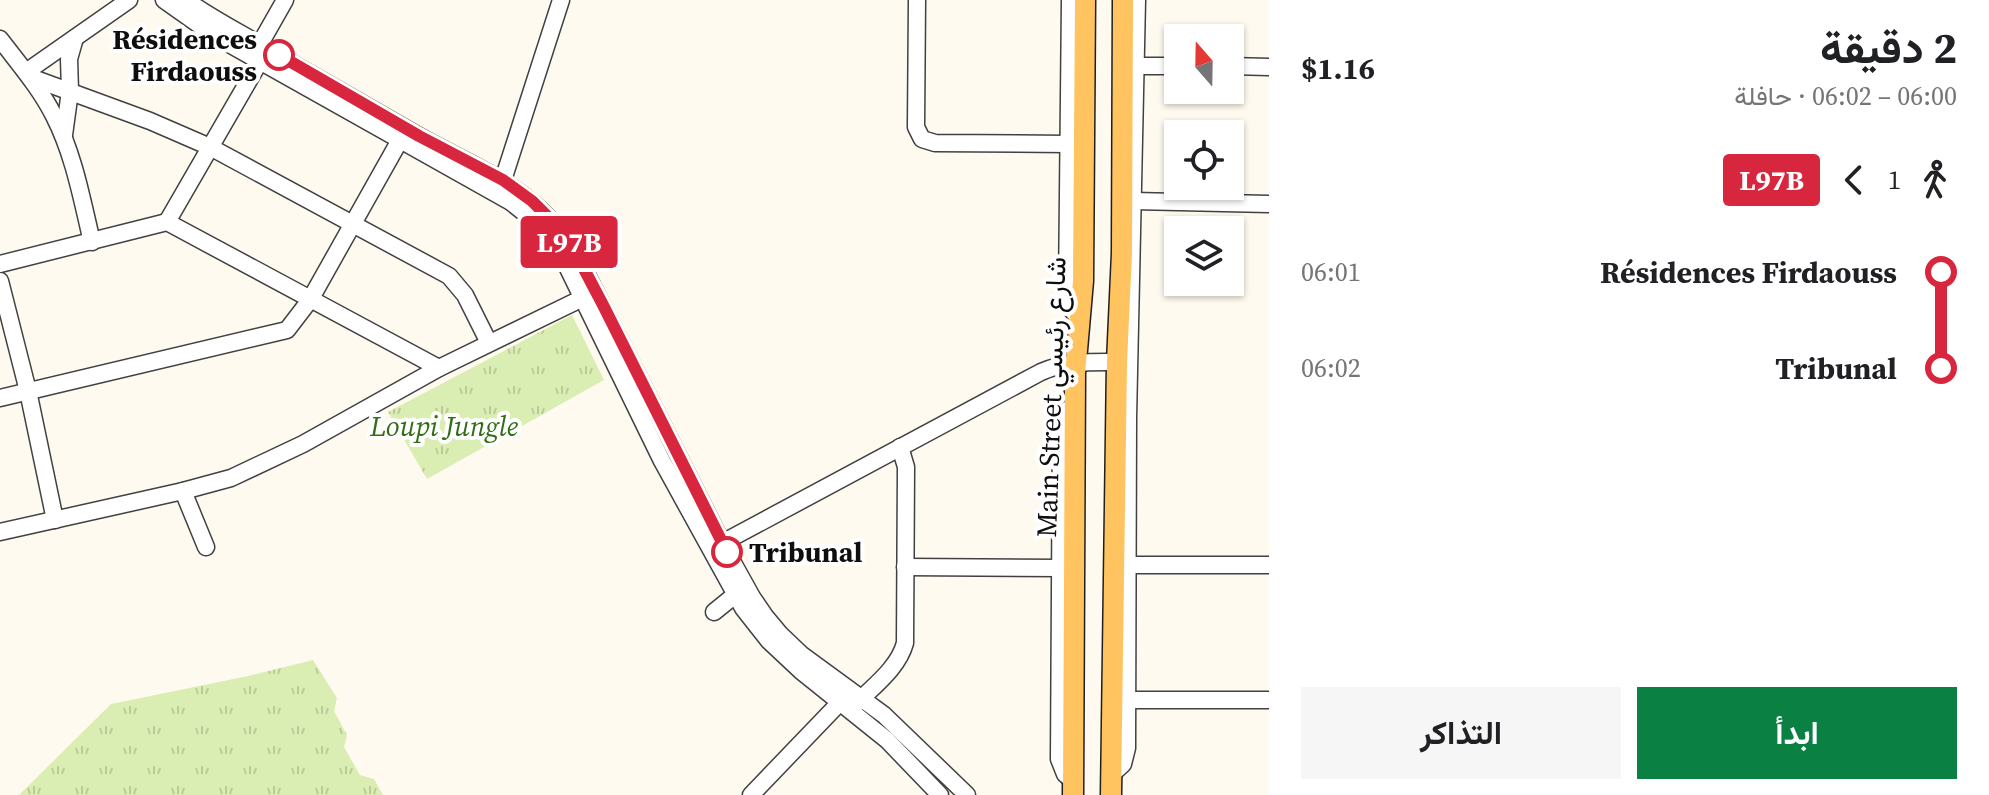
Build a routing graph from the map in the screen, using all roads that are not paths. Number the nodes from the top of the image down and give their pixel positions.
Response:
1 (129, 0) edge
2 (164, 0) edge
3 (186, 0) edge
4 (285, 0) edge
5 (561, 0) edge
6 (917, 0) edge
7 (1070, 0) edge
8 (1085, 0) edge
9 (1123, 0) edge
10 (1137, 0) edge
11 (75, 38) junction
12 (0, 39) edge
13 (260, 44) junction
14 (260, 61) junction
15 (1136, 66) junction
16 (1164, 66) edge
17 (1244, 66) edge
18 (1269, 67) edge
19 (28, 75) junction
20 (70, 91) junction
21 (64, 136) junction
22 (400, 140) junction
23 (1069, 144) junction
24 (210, 147) junction
25 (503, 180) junction
26 (1133, 201) junction
27 (1269, 204) edge
28 (167, 222) junction
29 (352, 225) junction
30 (92, 242) junction
31 (0, 264) edge
32 (0, 281) edge
33 (590, 295) junction
34 (310, 300) junction
35 (1080, 320) junction
36 (489, 343) junction
37 (1117, 362) junction
38 (1075, 363) junction
39 (439, 368) junction
40 (28, 391) junction
41 (0, 398) edge
42 (1075, 406) junction
43 (900, 447) junction
44 (183, 491) junction
45 (55, 520) junction
46 (0, 532) edge
47 (722, 543) junction
48 (206, 547) dead end
49 (1127, 565) junction
50 (1269, 565) edge
51 (905, 567) junction
52 (1060, 568) junction
53 (735, 595) junction
54 (714, 612) dead end
55 (851, 700) junction
56 (1127, 700) junction
57 (1269, 700) edge
58 (1111, 785) edge
59 (1073, 788) edge
60 (939, 794) edge
61 (751, 795) edge
62 (967, 795) edge

1 - 11 street
2 - 14 street
3 - 13 street
4 - 13 street
5 - 25 street
6 - 23 street
7 - 23 street
8 - 35 main road, Main Street شارع رئيسي
9 - 37 main road
10 - 15 street
11 - 19 street
11 - 20 street
12 - 19 street
13 - 25 street
14 - 22 street
14 - 24 street
15 - 16 street
15 - 26 street
17 - 18 street
19 - 20 street
19 - 21 street
20 - 21 street
20 - 24 street
21 - 30 street
22 - 29 street
22 - 33 street
23 - 35 street
24 - 28 street
24 - 29 street
25 - 33 street
26 - 27 street
26 - 49 street
28 - 30 street
28 - 34 street
29 - 34 street
29 - 36 street
30 - 31 street
32 - 40 street
33 - 36 street
33 - 47 street
33 - 53 street
34 - 39 street
34 - 40 street
35 - 38 main road, Main Street شارع رئيسي
36 - 39 street
37 - 38 street
37 - 58 main road
38 - 42 main road, Main Street شارع رئيسي
38 - 43 street
39 - 44 street
40 - 41 street
40 - 45 street
42 - 52 street
42 - 59 main road, Main Street شارع رئيسي
43 - 47 street
43 - 51 street
44 - 45 street
44 - 48 street
45 - 46 street
47 - 55 street
49 - 50 street
49 - 56 street
51 - 52 street
51 - 55 street
52 - 59 street
53 - 54 street
53 - 55 street
55 - 60 street
55 - 61 street
55 - 62 street
56 - 57 street
56 - 58 street

